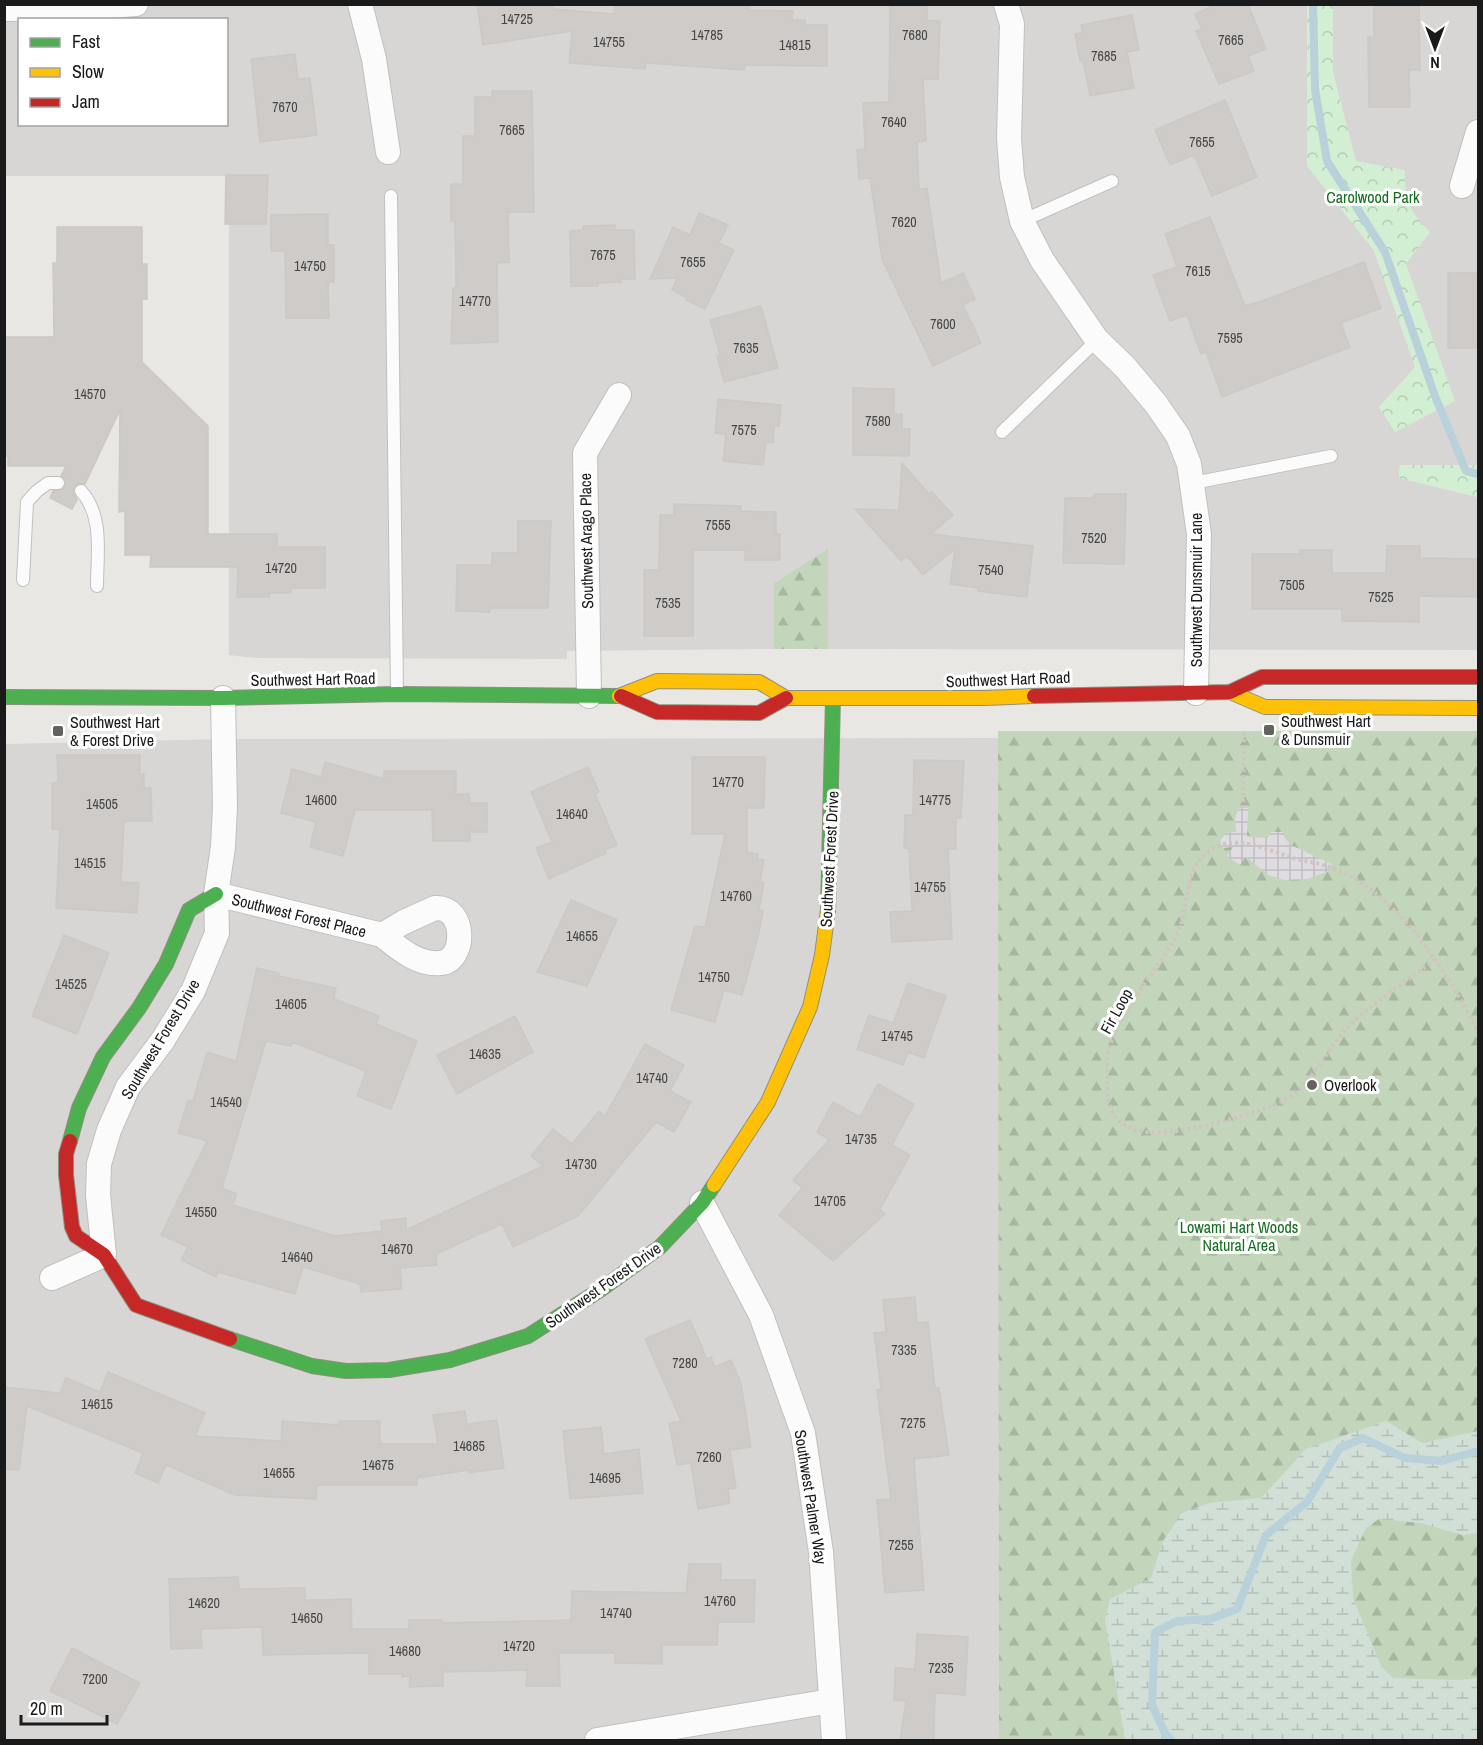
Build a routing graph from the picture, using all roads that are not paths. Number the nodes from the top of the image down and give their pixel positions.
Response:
1 (136, 4) edge
2 (360, 4) edge
3 (1006, 4) edge
4 (4, 9) edge
5 (1479, 132) edge
6 (388, 152) dead end
7 (1112, 181) dead end
8 (1462, 186) dead end
9 (392, 196) dead end
10 (1022, 221) junction
11 (1097, 340) junction
12 (619, 395) dead end
13 (1002, 432) dead end
14 (1331, 456) dead end
15 (58, 483) dead end
16 (1193, 483) junction
17 (81, 491) dead end
18 (23, 580) dead end
19 (97, 586) dead end
20 (1479, 677) edge
21 (1230, 692) junction
22 (1196, 693) junction
23 (398, 694) junction
24 (589, 696) junction
25 (621, 696) junction
26 (4, 697) edge
27 (223, 698) junction
28 (786, 698) junction
29 (833, 698) junction
30 (1479, 708) edge
31 (216, 894) junction
32 (382, 935) dead end
33 (702, 1203) junction
34 (104, 1255) junction
35 (52, 1278) dead end
36 (831, 1701) junction
37 (597, 1740) edge
38 (834, 1740) edge

1 - 4 street
2 - 6 street
3 - 10 street, Southwest Dunsmuir Lane
5 - 8 street
7 - 10 lane
9 - 23 lane
10 - 11 street, Southwest Dunsmuir Lane
11 - 13 lane
11 - 16 street, Southwest Dunsmuir Lane
12 - 24 street, Southwest Arago Place
14 - 16 lane
15 - 18 lane
16 - 22 street, Southwest Dunsmuir Lane
17 - 19 lane
20 - 21 main road, Southwest Hart Road
21 - 22 main road, Southwest Hart Road
21 - 30 main road, Southwest Hart Road
22 - 29 main road, Southwest Hart Road
23 - 24 main road, Southwest Hart Road
23 - 27 main road, Southwest Hart Road
24 - 25 main road, Southwest Hart Road
25 - 28 main road, Southwest Hart Road
25 - 28 main road, Southwest Hart Road
26 - 27 main road, Southwest Hart Road
27 - 31 street, Southwest Forest Drive
28 - 29 main road, Southwest Hart Road
29 - 33 main road, Southwest Forest Drive
31 - 32 street, Southwest Forest Place
31 - 34 street, Southwest Forest Drive
31 - 34 main road, Southwest Forest Drive
33 - 34 main road, Southwest Forest Drive
33 - 36 street, Southwest Palmer Way
34 - 35 street
36 - 37 street
36 - 38 street, Southwest Palmer Way

